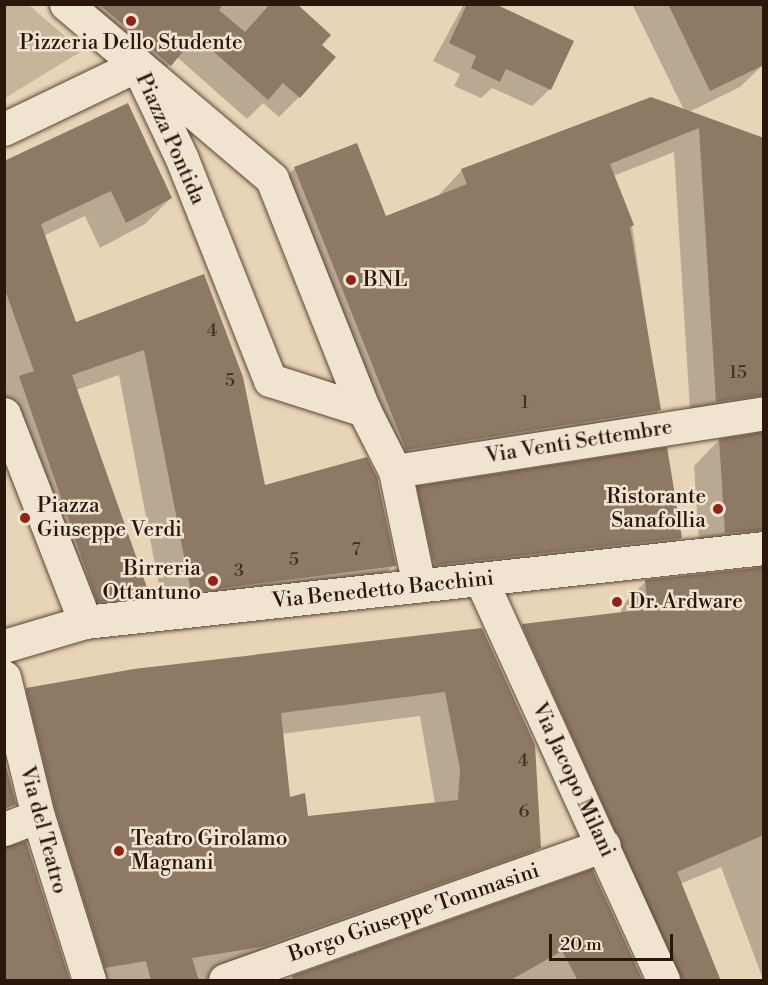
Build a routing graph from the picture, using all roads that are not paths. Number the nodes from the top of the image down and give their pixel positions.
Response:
1 (66, 4) edge
2 (137, 65) junction
3 (4, 129) edge
4 (364, 410) junction
5 (764, 413) edge
6 (4, 414) edge
7 (395, 471) junction
8 (764, 548) edge
9 (481, 579) junction
10 (419, 586) junction
11 (85, 622) junction
12 (7, 639) edge
13 (4, 677) edge
14 (38, 816) junction
15 (4, 829) edge
16 (604, 845) junction
17 (273, 972) edge
18 (89, 981) edge
19 (225, 981) edge
20 (663, 981) edge

1 - 2 street
2 - 3 street
2 - 4 street, Piazza Pontida
2 - 4 street, Piazza Pontida
4 - 7 street, Piazza Pontida
5 - 7 street, Via Venti Settembre
6 - 11 street
7 - 10 street, Piazza Pontida
8 - 9 street, Via Benedetto Bacchini
9 - 10 street, Via Benedetto Bacchini
9 - 16 street, Via Jacopo Milani
10 - 11 street, Via Benedetto Bacchini
11 - 12 street, Via Benedetto Bacchini
13 - 14 street, Via del Teatro
14 - 15 street
14 - 18 street, Via del Teatro
16 - 17 street, Borgo Giuseppe Tommasini
16 - 20 street, Via Jacopo Milani
17 - 19 street, Borgo Giuseppe Tommasini

